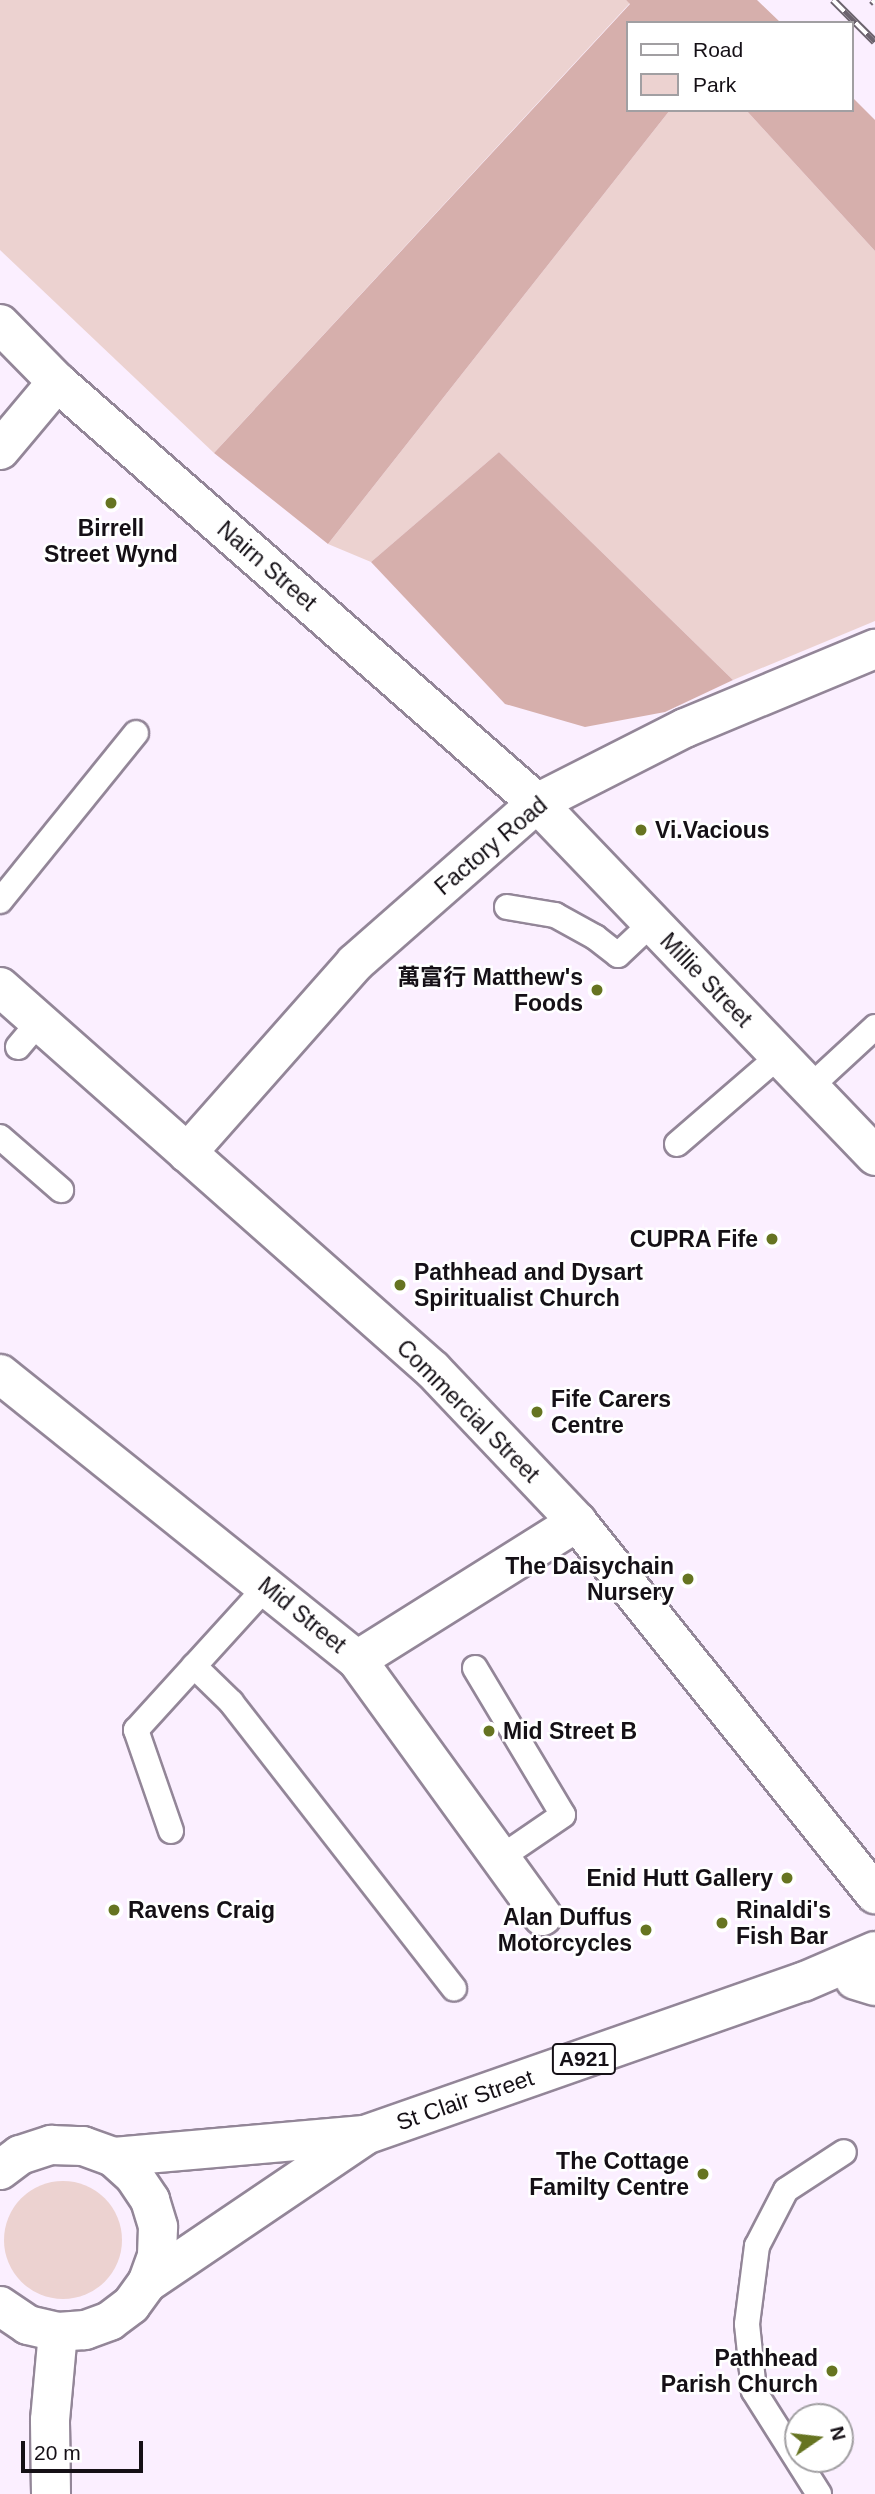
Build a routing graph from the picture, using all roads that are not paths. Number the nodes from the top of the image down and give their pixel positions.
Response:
1 (0, 324) edge
2 (57, 382) junction
3 (0, 450) edge
4 (875, 649) edge
5 (136, 733) dead end
6 (537, 803) junction
7 (0, 901) edge
8 (507, 907) dead end
9 (652, 923) junction
10 (0, 987) edge
11 (875, 1027) edge
12 (779, 1056) junction
13 (809, 1087) junction
14 (0, 1137) edge
15 (677, 1144) dead end
16 (187, 1153) junction
17 (875, 1156) edge
18 (61, 1190) dead end
19 (0, 1374) edge
20 (577, 1522) junction
21 (266, 1587) junction
22 (357, 1660) junction
23 (194, 1666) junction
24 (475, 1668) dead end
25 (171, 1831) dead end
26 (500, 1858) junction
27 (875, 1894) edge
28 (542, 1916) dead end
29 (870, 1974) edge
30 (454, 1988) dead end
31 (365, 2135) junction
32 (844, 2151) dead end
33 (113, 2157) junction
34 (0, 2170) edge
35 (147, 2283) junction
36 (0, 2306) edge
37 (58, 2332) junction
38 (51, 2494) edge
39 (819, 2494) edge

1 - 2 street, Nairn Street
2 - 3 street
2 - 6 street, Nairn Street
4 - 6 street, Factory Road
5 - 7 lane
6 - 9 street, Millie Street
6 - 16 street, Factory Road
8 - 9 lane
9 - 12 street, Millie Street
10 - 16 street, Commercial Street
11 - 13 lane
12 - 13 street, Millie Street
12 - 15 lane
13 - 17 street, Millie Street
14 - 18 lane
16 - 20 street, Commercial Street
19 - 21 street, Mid Street
20 - 22 street
20 - 27 street, Commercial Street
21 - 22 street, Mid Street
21 - 23 lane
22 - 26 street, Mid Street
23 - 25 lane
23 - 30 lane
24 - 26 lane
26 - 28 street, Mid Street
29 - 31 street, St Clair Street / A921
31 - 33 street, St Clair Street / A921
31 - 35 street, St Clair Street / A921
32 - 39 lane
33 - 34 street, A921
33 - 35 street, A921
35 - 37 street, A921
36 - 37 street, A921
37 - 38 street

